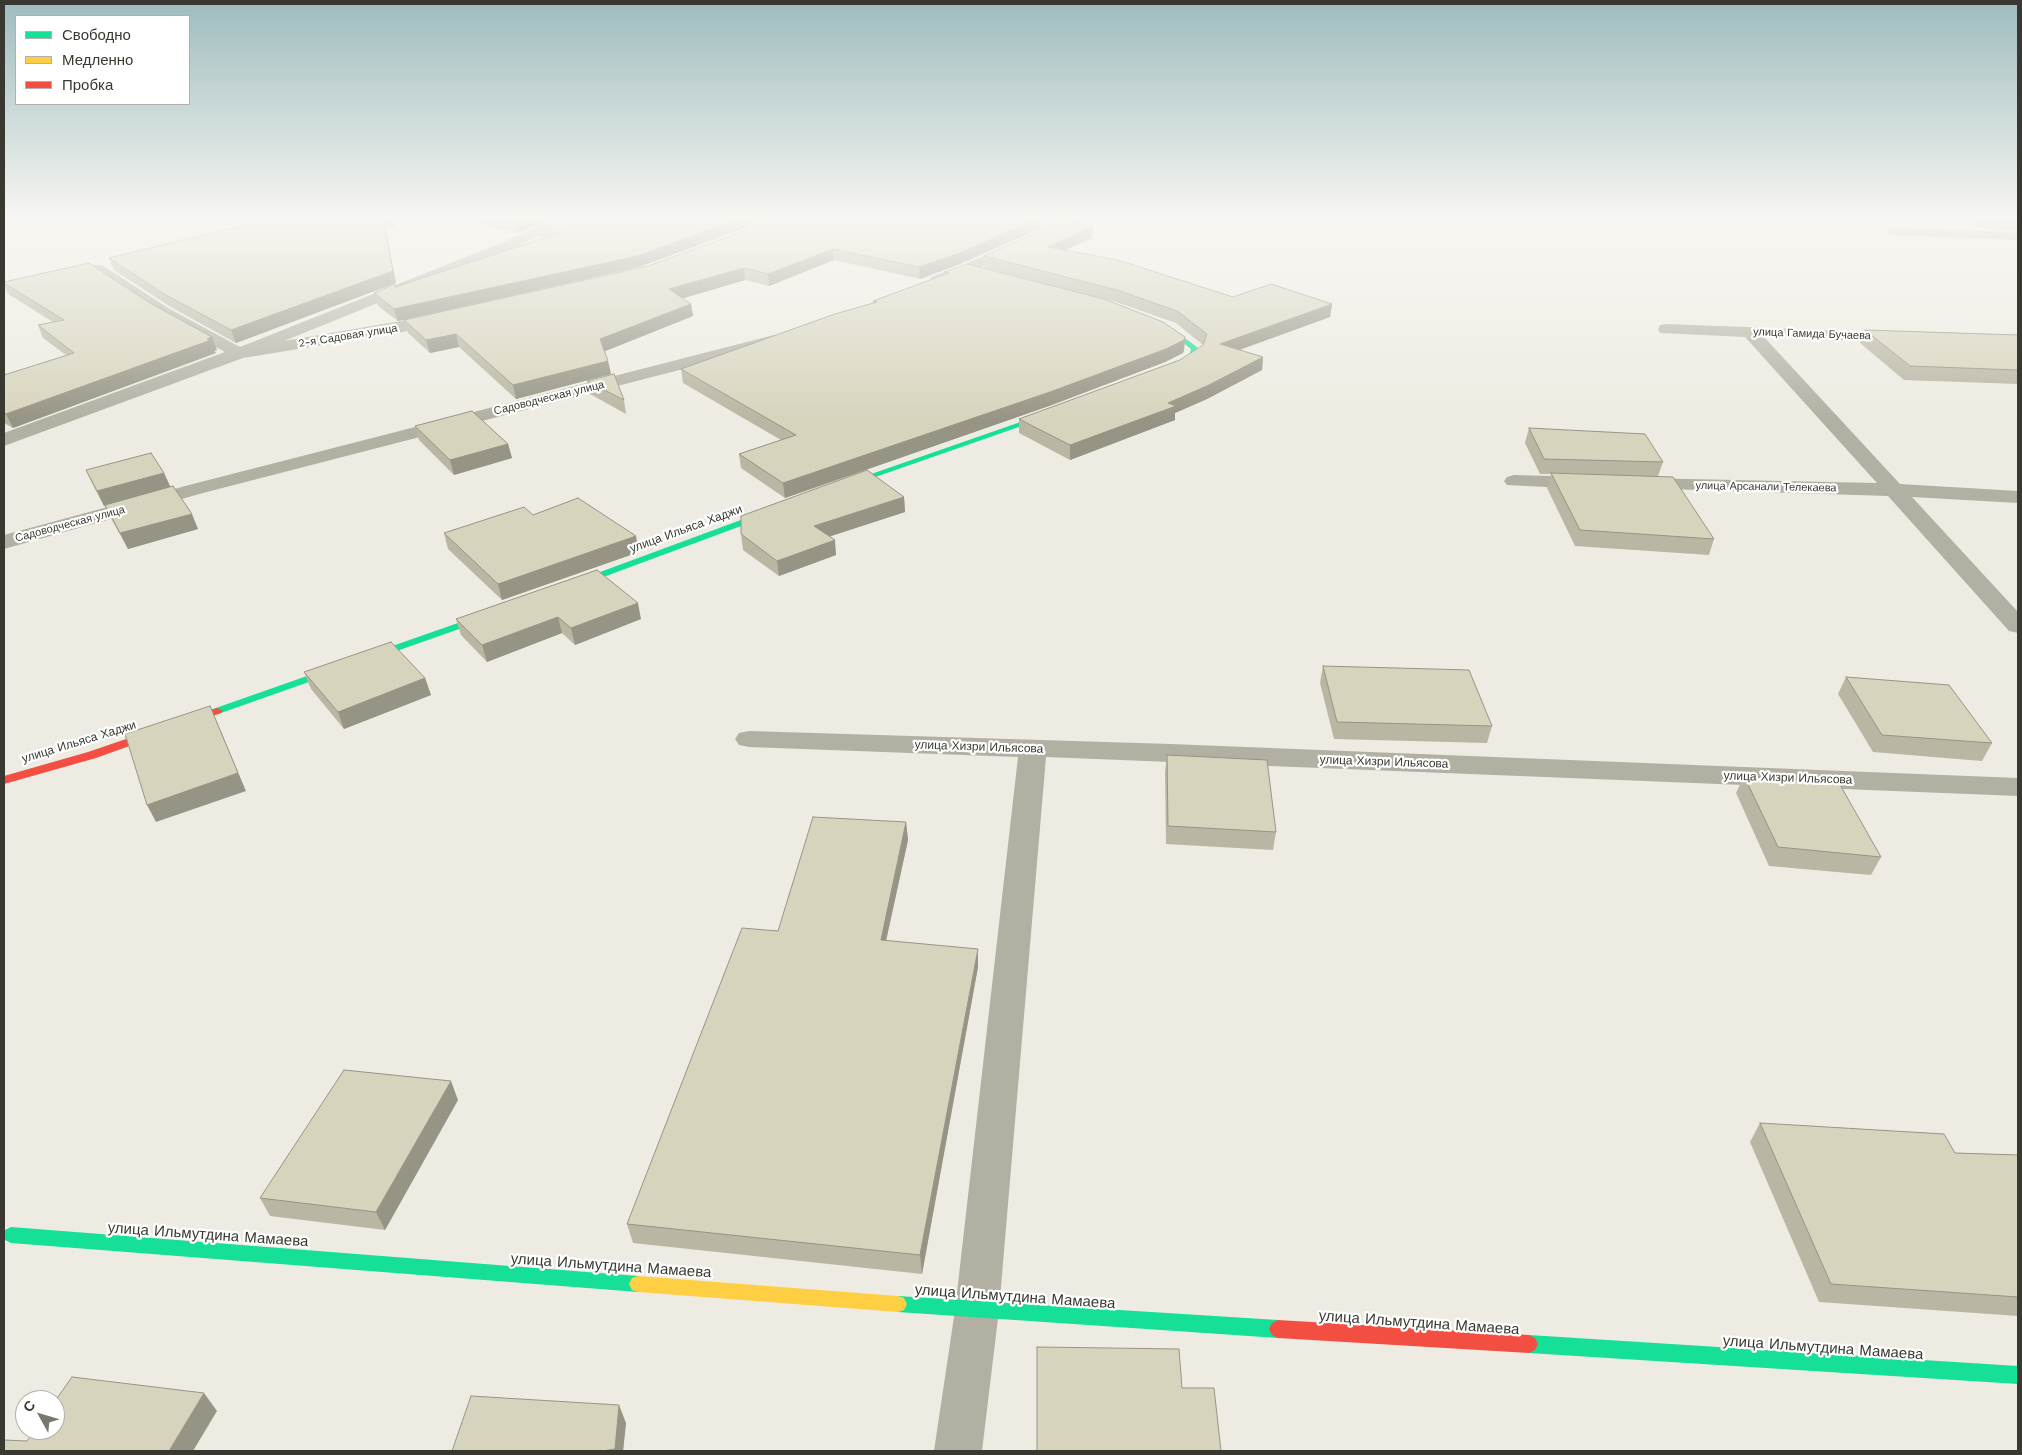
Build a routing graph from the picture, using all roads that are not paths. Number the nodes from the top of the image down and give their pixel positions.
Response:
1 (123, 285) edge
2 (410, 285) edge
3 (923, 285) edge
4 (920, 286) edge
5 (455, 316) edge
6 (1143, 320) edge
7 (1666, 329) dead end
8 (1749, 332) junction
9 (790, 334) edge
10 (1919, 338) edge
11 (239, 353) junction
12 (1155, 374) edge
13 (1066, 408) edge
14 (4, 440) edge
15 (1514, 481) dead end
16 (1893, 490) junction
17 (822, 493) edge
18 (2018, 497) edge
19 (785, 507) edge
20 (4, 542) edge
21 (553, 592) edge
22 (506, 609) edge
23 (2018, 626) edge
24 (749, 740) dead end
25 (1033, 749) junction
26 (4, 780) edge
27 (2018, 787) edge
28 (11, 1234) dead end
29 (977, 1310) junction
30 (2018, 1375) edge
31 (958, 1451) edge

1 - 11 street
2 - 11 street
3 - 4 street
5 - 11 street, 2-я Садовая улица
6 - 12 street
7 - 8 street, улица Гамида Бучаева
8 - 10 street, улица Гамида Бучаева
8 - 16 street
9 - 20 street, Садоводческая улица
11 - 14 street, 2-я Садовая улица
13 - 17 street
15 - 16 street, улица Арсанали Телекаева
16 - 18 street, улица Арсанали Телекаева
16 - 23 street
19 - 21 street, улица Ильяса Хаджи
22 - 26 street, улица Ильяса Хаджи
24 - 25 street, улица Хизри Ильясова
25 - 27 street, улица Хизри Ильясова
25 - 29 street
28 - 29 street, улица Ильмутдина Мамаева
29 - 30 street, улица Ильмутдина Мамаева
29 - 31 street

